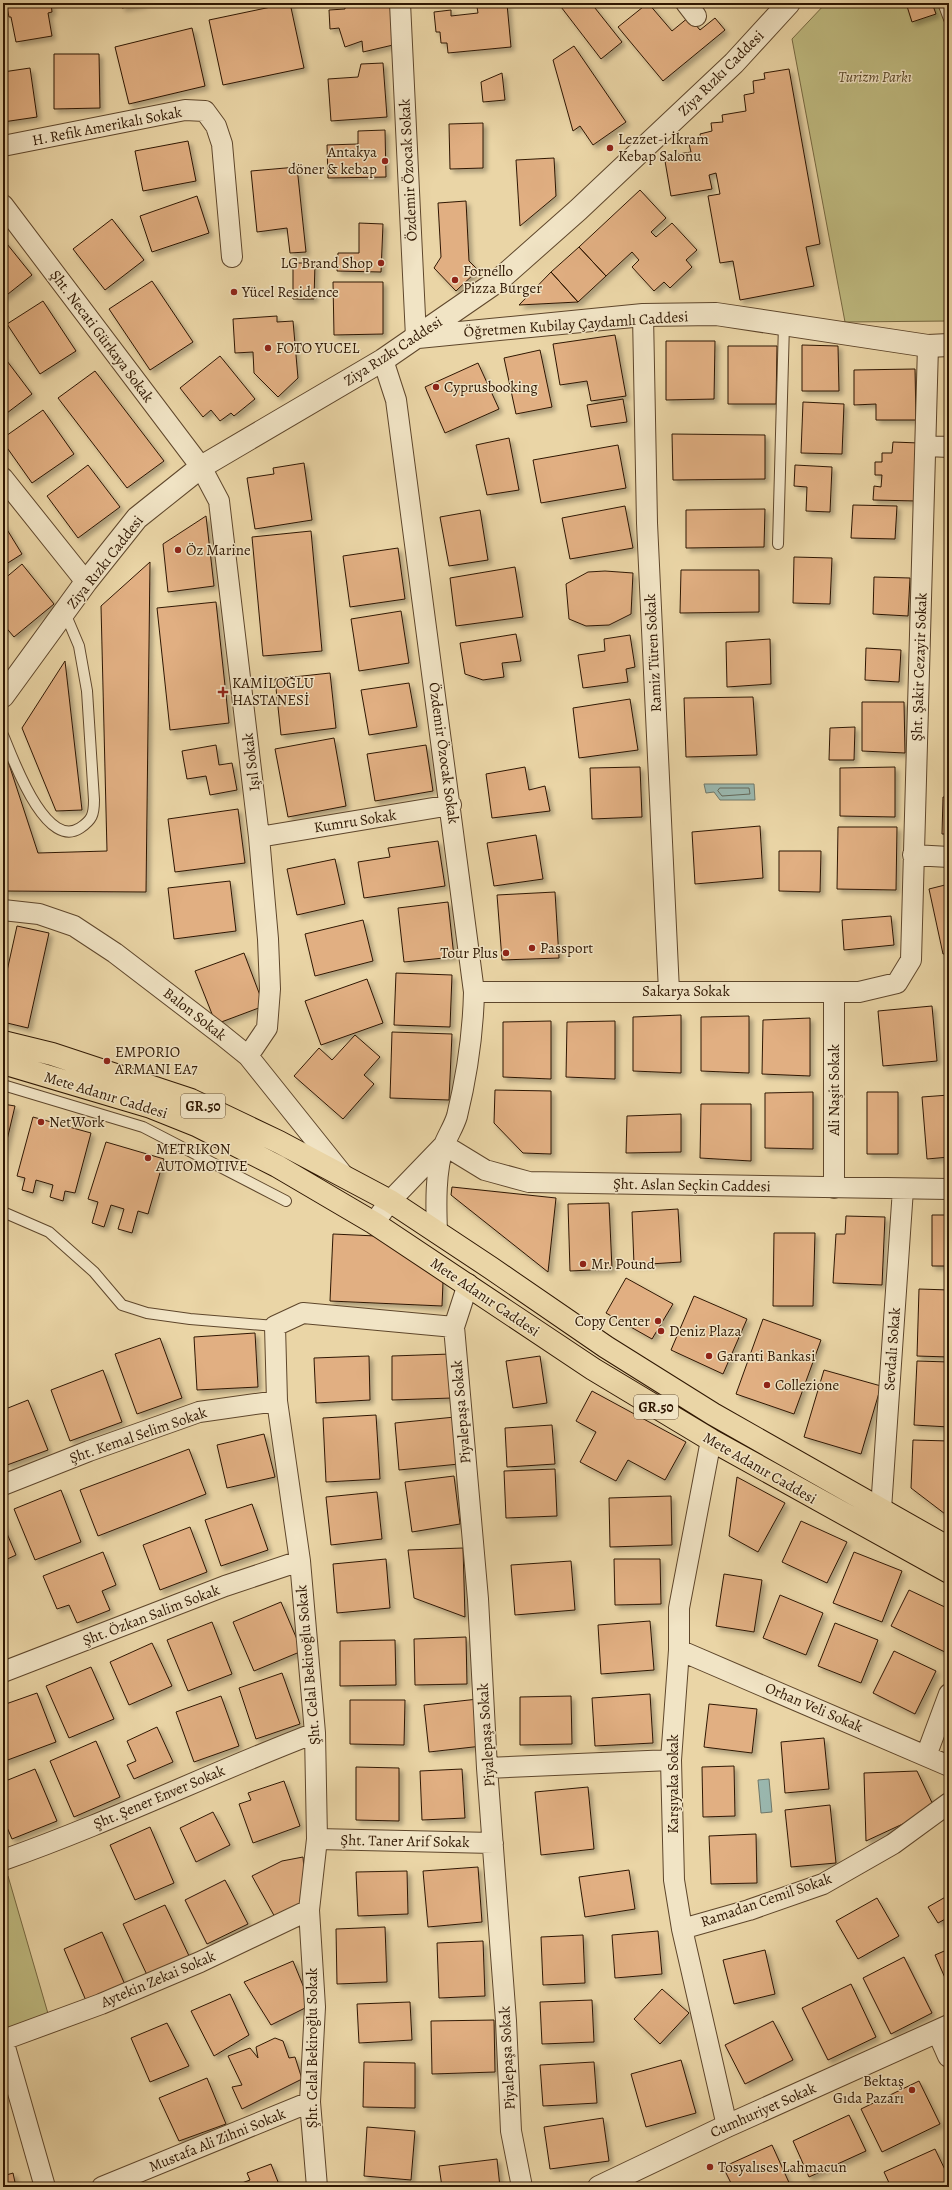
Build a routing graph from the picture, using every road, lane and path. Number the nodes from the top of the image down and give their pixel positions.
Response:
1 (400, 3) edge
2 (788, 3) edge
3 (943, 3) edge
4 (949, 20) edge
5 (3, 146) edge
6 (3, 206) edge
7 (232, 257) dead end
8 (643, 315) junction
9 (784, 324) junction
10 (416, 337) junction
11 (938, 345) edge
12 (383, 360) junction
13 (927, 446) junction
14 (949, 447) edge
15 (201, 466) junction
16 (3, 478) edge
17 (778, 544) dead end
18 (86, 582) junction
19 (65, 613) junction
20 (3, 696) edge
21 (3, 734) edge
22 (451, 805) junction
23 (260, 837) junction
24 (913, 855) junction
25 (949, 857) edge
26 (3, 910) edge
27 (897, 983) joint
28 (670, 991) junction
29 (474, 992) junction
30 (834, 992) junction
31 (3, 1042) edge
32 (248, 1056) junction
33 (3, 1063) edge
34 (3, 1085) edge
35 (147, 1117) junction
36 (444, 1145) junction
37 (344, 1177) junction
38 (834, 1188) junction
39 (902, 1189) junction
40 (949, 1189) edge
41 (286, 1201) dead end
42 (390, 1201) junction
43 (3, 1212) edge
44 (374, 1223) junction
45 (437, 1233) junction
46 (468, 1284) junction
47 (274, 1326) junction
48 (454, 1327) junction
49 (277, 1401) junction
50 (711, 1440) junction
51 (3, 1484) edge
52 (881, 1509) junction
53 (949, 1548) edge
54 (300, 1561) junction
55 (949, 1572) edge
56 (679, 1650) junction
57 (3, 1672) edge
58 (949, 1694) edge
59 (315, 1732) junction
60 (926, 1756) junction
61 (671, 1760) junction
62 (949, 1766) edge
63 (487, 1768) junction
64 (949, 1803) edge
65 (316, 1840) junction
66 (493, 1843) junction
67 (3, 1860) edge
68 (309, 1910) junction
69 (682, 1929) junction
70 (944, 2028) edge
71 (3, 2040) edge
72 (949, 2056) edge
73 (310, 2102) junction
74 (727, 2126) junction
75 (45, 2187) edge
76 (102, 2187) edge
77 (317, 2187) edge
78 (522, 2187) edge
79 (599, 2187) edge

1 - 10 street, Özdemir Özocak Sokak
2 - 10 street, Ziya Rızkı Caddesi
3 - 4 lane
5 - 7 street, H. Refik Amerikalı Sokak
6 - 15 street, Şht. Necati Gürkaya Sokak
8 - 9 street, Öğretmen Kubilay Çaydamlı Caddesi
8 - 10 street, Öğretmen Kubilay Çaydamlı Caddesi
8 - 28 street, Ramiz Türen Sokak
9 - 11 street, Öğretmen Kubilay Çaydamlı Caddesi
9 - 17 lane
10 - 12 street, Ziya Rızkı Caddesi
11 - 13 street, Şht. Şakir Cezayir Sokak
12 - 15 street, Ziya Rızkı Caddesi
12 - 22 street, Özdemir Özocak Sokak
13 - 14 street
13 - 24 street, Şht. Şakir Cezayir Sokak
15 - 18 street, Ziya Rızkı Caddesi
15 - 23 street, Işıl Sokak
16 - 18 street
18 - 19 street, Ziya Rızkı Caddesi
19 - 20 street, Ziya Rızkı Caddesi
19 - 21 lane
22 - 23 street, Kumru Sokak
22 - 29 street, Özdemir Özocak Sokak
23 - 32 street, Işıl Sokak
24 - 25 street
24 - 27 street, Şht. Şakir Cezayir Sokak
26 - 32 street, Balon Sokak
27 - 30 street, Sakarya Sokak
28 - 29 street, Sakarya Sokak
28 - 30 street, Sakarya Sokak
29 - 36 street, Özdemir Özocak Sokak
30 - 38 street, Ali Naşit Sokak
31 - 37 main road, Mete Adanır Caddesi / GR.50
32 - 37 street, Balon Sokak
33 - 35 main road, Mete Adanır Caddesi / GR.50
34 - 35 lane
35 - 41 lane
35 - 44 main road, Mete Adanır Caddesi / GR.50
36 - 38 street, Şht. Aslan Seçkin Caddesi
36 - 42 street, Özdemir Özocak Sokak
36 - 45 street, Özdemir Özocak Sokak
37 - 42 main road, Mete Adanır Caddesi / GR.50
38 - 39 street, Şht. Aslan Seçkin Caddesi
39 - 40 street, Şht. Aslan Seçkin Caddesi
39 - 52 street, Sevdalı Sokak
42 - 44 street, Özdemir Özocak Sokak
42 - 45 main road, Mete Adanır Caddesi / GR.50
43 - 47 lane
44 - 46 main road, Mete Adanır Caddesi / GR.50
45 - 52 main road, Mete Adanır Caddesi / GR.50
46 - 48 street, Piyalepaşa Sokak
46 - 50 main road, Mete Adanır Caddesi / GR.50
47 - 48 street
47 - 49 street, Şht. Celal Bekiroğlu Sokak
48 - 63 street, Piyalepaşa Sokak
49 - 51 street, Şht. Kemal Selim Sokak
49 - 54 street, Şht. Celal Bekiroğlu Sokak
50 - 55 main road, Mete Adanır Caddesi / GR.50
50 - 56 street, Karşıyaka Sokak
52 - 53 main road, Mete Adanır Caddesi / GR.50
54 - 57 street, Şht. Özkan Salim Sokak
54 - 59 street, Şht. Celal Bekiroğlu Sokak
56 - 60 street, Orhan Veli Sokak
56 - 61 street, Karşıyaka Sokak
58 - 60 street
59 - 65 street, Şht. Celal Bekiroğlu Sokak
59 - 67 street, Şht. Şener Enver Sokak
60 - 62 street, Orhan Veli Sokak
61 - 63 street
61 - 69 street, Karşıyaka Sokak
63 - 66 street, Piyalepaşa Sokak
64 - 69 street, Ramadan Cemil Sokak
65 - 66 street, Şht. Taner Arif Sokak
65 - 68 street, Şht. Celal Bekiroğlu Sokak
66 - 78 street, Piyalepaşa Sokak
68 - 71 street, Aytekin Zekai Sokak
68 - 73 street, Şht. Celal Bekiroğlu Sokak
69 - 74 street, Karşıyaka Sokak
70 - 72 street
70 - 74 street, Cumhuriyet Sokak
71 - 75 street
73 - 76 street, Mustafa Ali Zihni Sokak
73 - 77 street, Şht. Celal Bekiroğlu Sokak
74 - 79 street, Cumhuriyet Sokak

